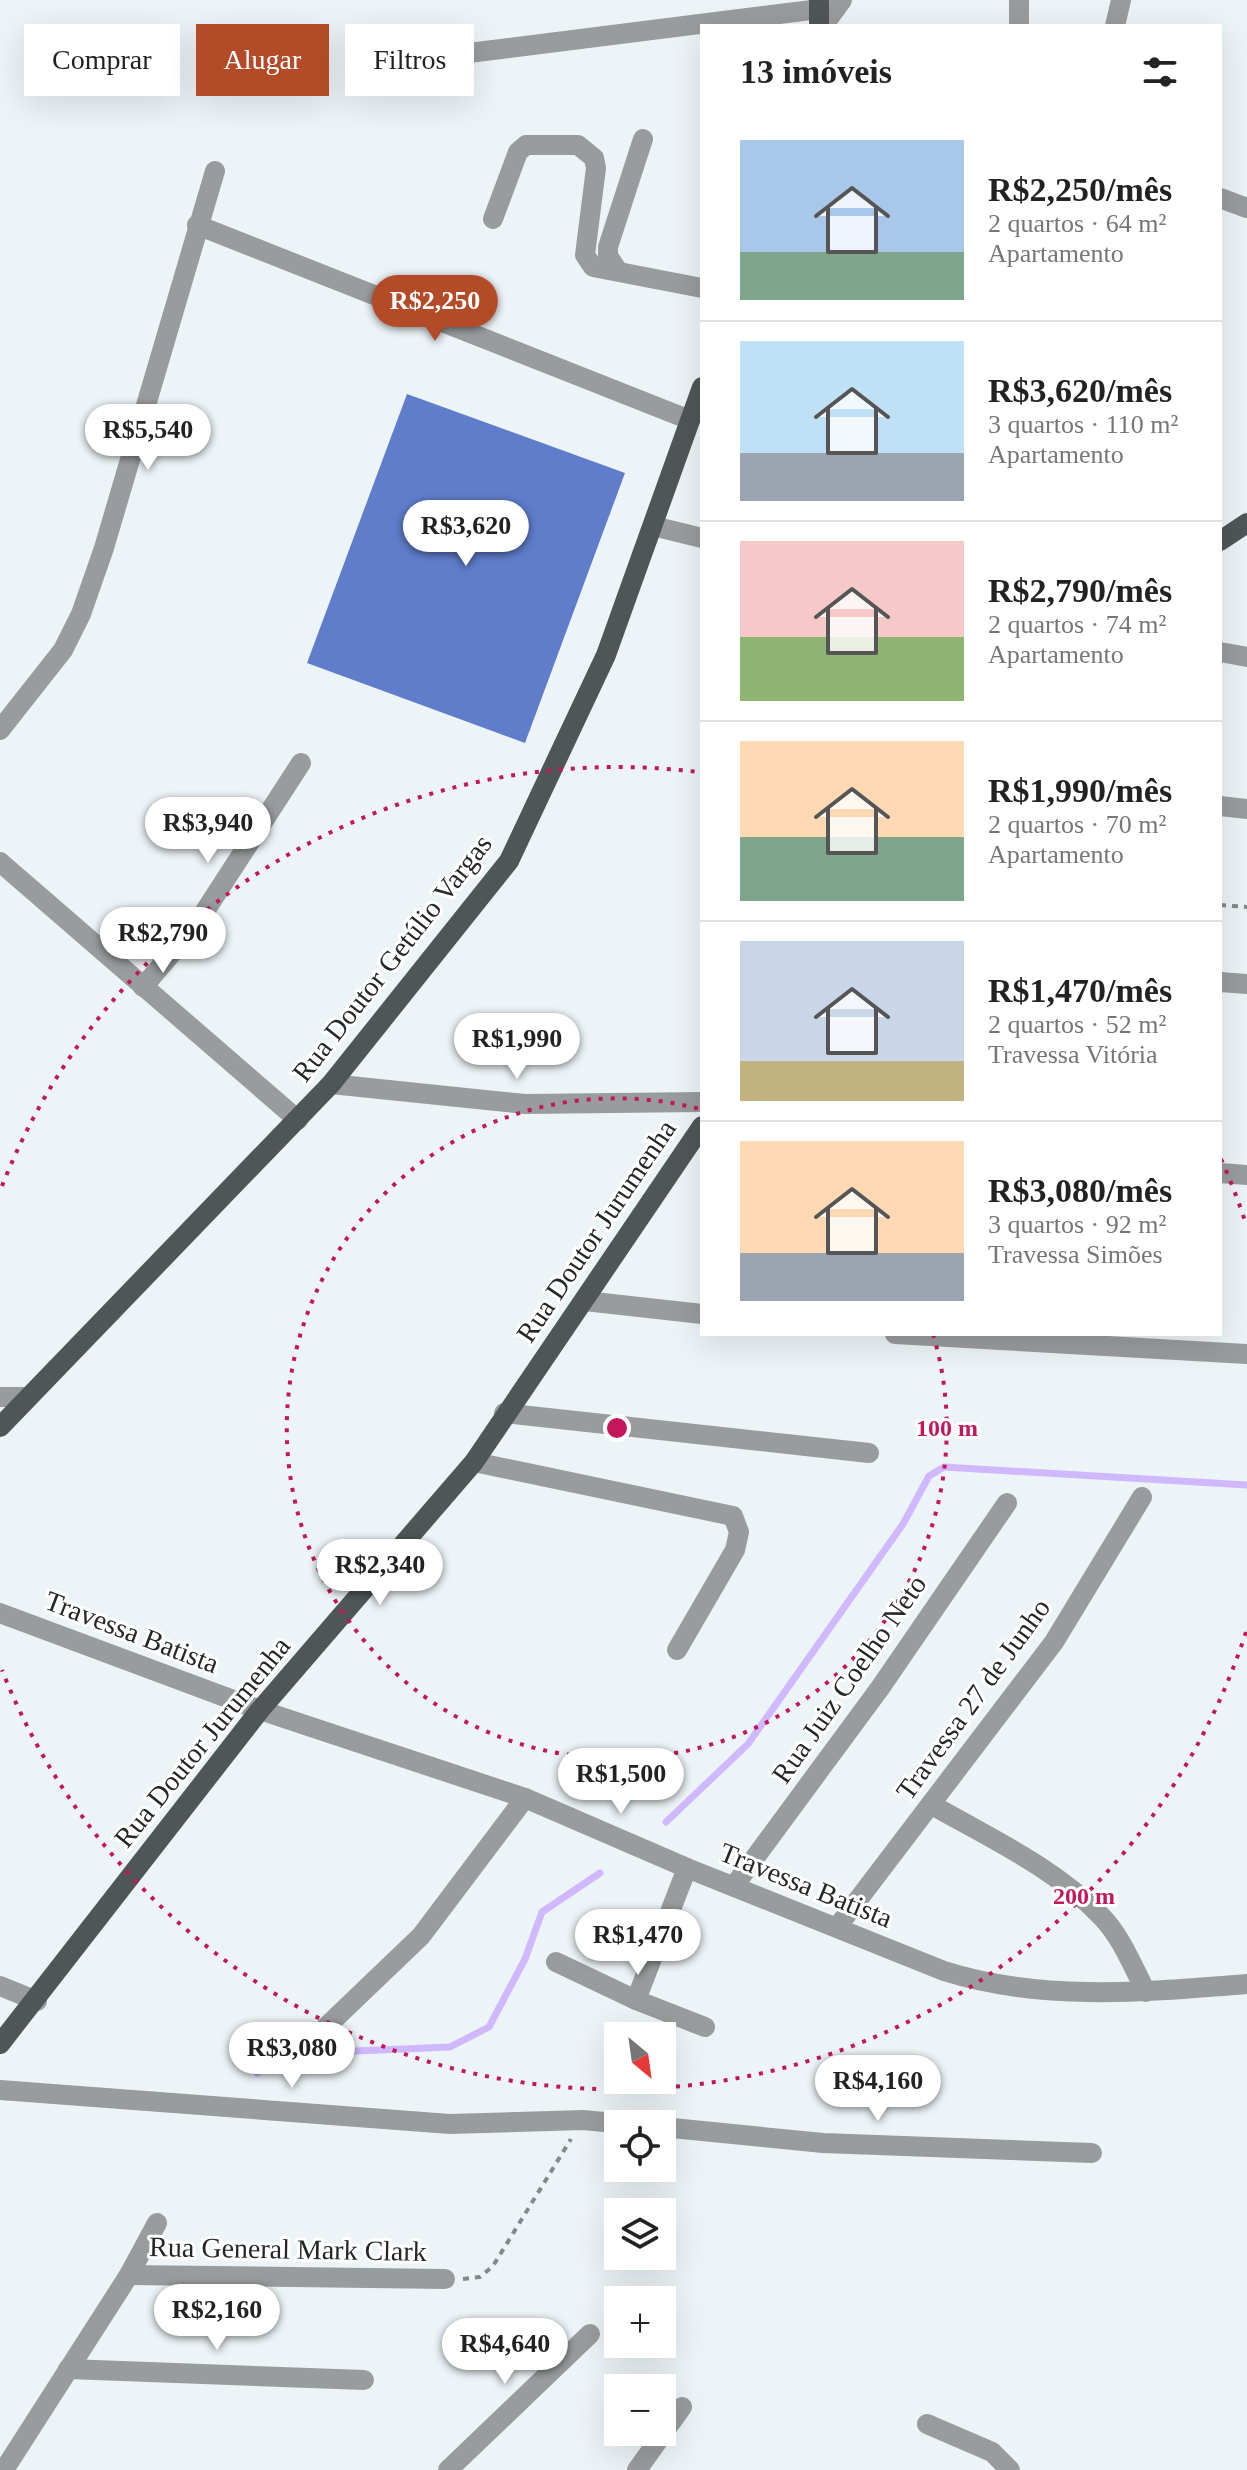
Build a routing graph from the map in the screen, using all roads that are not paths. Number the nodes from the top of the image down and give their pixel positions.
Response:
1 (842, 0) edge
2 (1019, 0) edge
3 (1121, 0) edge
4 (820, 15) edge
5 (737, 24) edge
6 (1019, 24) edge
7 (1115, 24) edge
8 (700, 28) edge
9 (474, 52) edge
10 (643, 139) dead end
11 (215, 171) dead end
12 (1222, 199) edge
13 (1247, 208) edge
14 (493, 219) dead end
15 (197, 225) junction
16 (618, 271) junction
17 (700, 288) edge
18 (700, 392) edge
19 (690, 420) junction
20 (653, 526) junction
21 (700, 538) edge
22 (1222, 652) edge
23 (1247, 657) edge
24 (0, 730) edge
25 (301, 763) dead end
26 (1222, 806) edge
27 (1247, 809) edge
28 (0, 862) edge
29 (1222, 982) edge
30 (1247, 984) edge
31 (143, 987) junction
32 (331, 1084) junction
33 (700, 1102) edge
34 (298, 1120) junction
35 (700, 1130) edge
36 (1222, 1173) edge
37 (1247, 1175) edge
38 (585, 1301) junction
39 (700, 1314) edge
40 (930, 1336) edge
41 (1247, 1354) edge
42 (0, 1397) edge
43 (28, 1397) junction
44 (504, 1413) junction
45 (0, 1427) edge
46 (869, 1453) dead end
47 (474, 1462) junction
48 (1142, 1497) dead end
49 (1007, 1503) dead end
50 (0, 1613) edge
51 (677, 1650) dead end
52 (260, 1710) junction
53 (525, 1798) junction
54 (932, 1805) junction
55 (687, 1868) junction
56 (734, 1886) junction
57 (838, 1926) junction
58 (556, 1962) dead end
59 (1247, 1984) edge
60 (0, 1986) edge
61 (1146, 1992) junction
62 (636, 2000) junction
63 (37, 2001) junction
64 (326, 2027) dead end
65 (705, 2027) dead end
66 (0, 2044) edge
67 (0, 2090) edge
68 (604, 2122) edge
69 (676, 2128) edge
70 (1092, 2153) dead end
71 (157, 2223) dead end
72 (129, 2275) junction
73 (445, 2279) road end
74 (590, 2334) dead end
75 (68, 2369) junction
76 (364, 2380) dead end
77 (682, 2407) dead end
78 (927, 2424) dead end
79 (4, 2470) edge
80 (448, 2470) edge
81 (637, 2470) edge
82 (1010, 2470) edge

1 - 4 street
2 - 6 street
3 - 7 street
4 - 5 street
8 - 9 street
10 - 16 street
11 - 15 street
12 - 13 street
14 - 16 street
15 - 19 street
15 - 24 street
16 - 17 street
18 - 19 main road, Rua Doutor Getúlio Vargas
19 - 20 main road, Rua Doutor Getúlio Vargas
20 - 21 street
20 - 32 main road, Rua Doutor Getúlio Vargas
22 - 23 street
25 - 31 street
26 - 27 street
28 - 31 street
29 - 30 street
31 - 34 street
32 - 33 street
32 - 34 main road, Rua Doutor Getúlio Vargas
34 - 43 main road, Rua Doutor Getúlio Vargas
35 - 38 main road, Rua Doutor Jurumenha
36 - 37 street
38 - 39 street
38 - 44 main road, Rua Doutor Jurumenha
40 - 41 street
42 - 43 street
43 - 45 main road, Rua Doutor Getúlio Vargas
44 - 46 street
44 - 47 main road, Rua Doutor Jurumenha
47 - 51 street
47 - 52 main road, Rua Doutor Jurumenha
48 - 54 street, Travessa 27 de Junho
49 - 56 street, Rua Juiz Coelho Neto
50 - 52 street, Travessa Batista
52 - 53 street, Travessa Batista
52 - 63 main road, Rua Doutor Jurumenha
53 - 55 street, Travessa Batista
53 - 64 street
54 - 57 street, Travessa 27 de Junho
54 - 61 street
55 - 56 street, Travessa Batista
55 - 62 street
56 - 57 street, Travessa Batista
57 - 61 street, Travessa Batista
58 - 62 street
59 - 61 street, Travessa Batista
60 - 63 street
62 - 65 street
63 - 66 main road, Rua Doutor Jurumenha
67 - 68 street
69 - 70 street
71 - 72 street
72 - 73 street, Rua General Mark Clark
72 - 75 street
74 - 80 street
75 - 76 street
75 - 79 street
77 - 81 street
78 - 82 street

